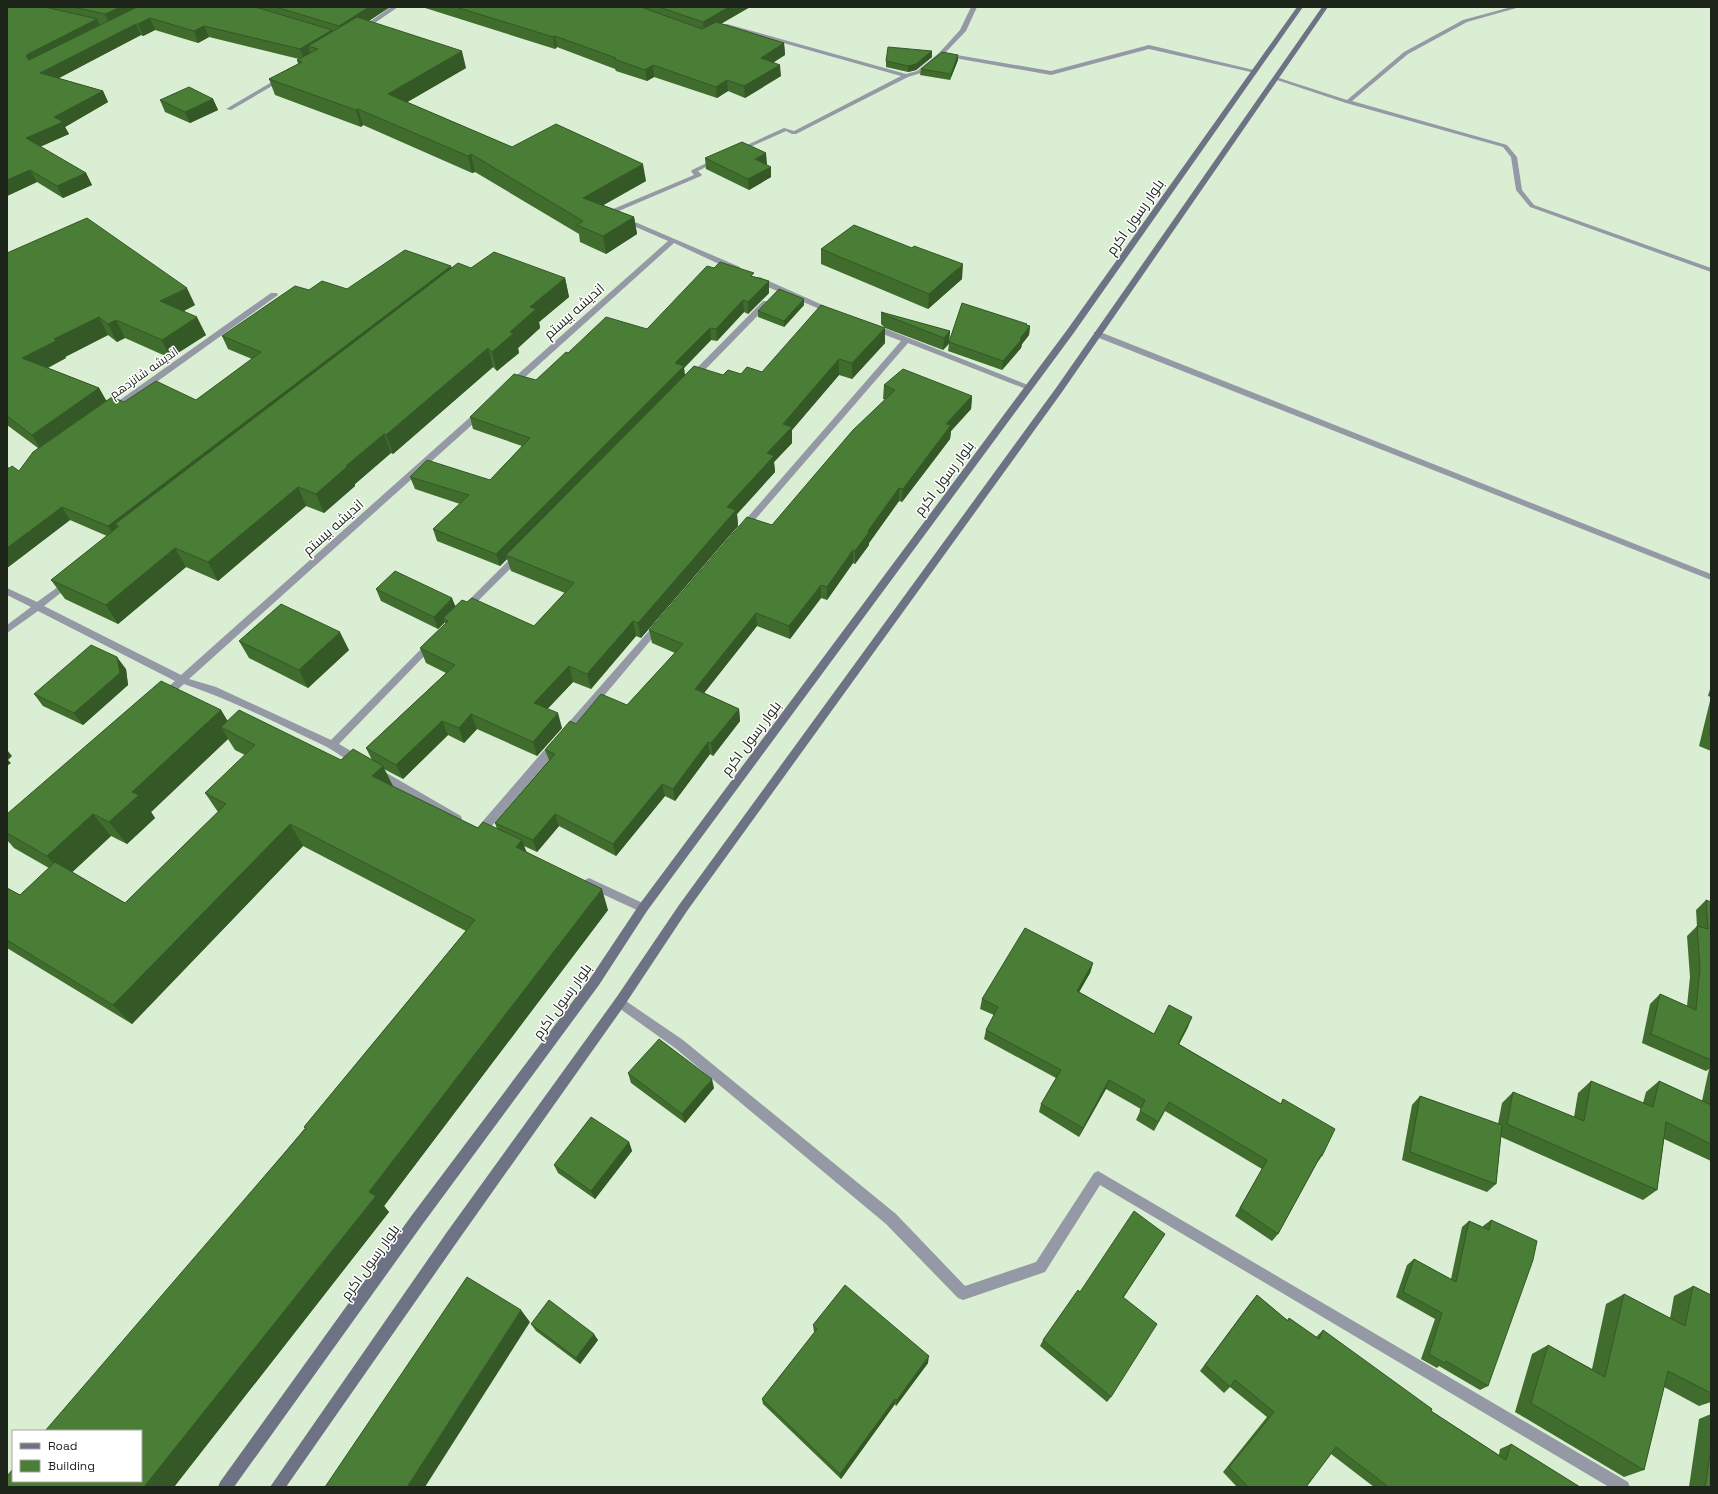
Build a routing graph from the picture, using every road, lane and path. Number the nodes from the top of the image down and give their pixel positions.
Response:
1 (395, 7) edge
2 (974, 7) edge
3 (1300, 7) edge
4 (1325, 7) edge
5 (1517, 7) edge
6 (357, 32) edge
7 (711, 33) edge
8 (941, 54) junction
9 (1255, 71) junction
10 (290, 73) edge
11 (906, 76) junction
12 (1276, 79) junction
13 (1348, 102) junction
14 (229, 109) dead end
15 (729, 155) edge
16 (722, 158) edge
17 (673, 240) junction
18 (1711, 270) edge
19 (744, 273) edge
20 (751, 276) edge
21 (780, 289) junction
22 (274, 295) dead end
23 (836, 313) edge
24 (864, 324) edge
25 (1096, 334) junction
26 (906, 340) junction
27 (685, 386) edge
28 (1029, 387) junction
29 (507, 389) edge
30 (490, 404) edge
31 (105, 415) edge
32 (735, 538) edge
33 (522, 552) edge
34 (75, 577) edge
35 (1711, 577) edge
36 (7, 591) edge
37 (37, 606) junction
38 (461, 614) edge
39 (662, 622) edge
40 (7, 630) edge
41 (438, 637) edge
42 (182, 680) junction
43 (158, 701) edge
44 (332, 745) junction
45 (579, 878) edge
46 (643, 908) junction
47 (620, 1002) junction
48 (225, 1487) edge
49 (277, 1487) edge
50 (1623, 1487) edge

1 - 6 street
2 - 8 street
3 - 9 main road, بلوار رسول اکرم
4 - 12 main road
5 - 13 street
7 - 11 street
8 - 9 street
8 - 11 street
9 - 28 main road, بلوار رسول اکرم
10 - 14 street
11 - 15 street
12 - 13 street
12 - 25 main road
13 - 18 street
16 - 17 street
17 - 19 street
17 - 29 street, اندیشه بیستم
20 - 21 street
21 - 23 street
21 - 27 street
22 - 31 street, اندیشه شانزدهم
24 - 26 street
25 - 35 street
25 - 47 main road
26 - 28 street
26 - 32 street
28 - 46 main road, بلوار رسول اکرم
30 - 42 street, اندیشه بیستم
33 - 38 street
34 - 37 street
36 - 37 street
37 - 40 street
37 - 42 street
39 - 44 street
41 - 44 street
42 - 43 street, اندیشه بیستم
42 - 44 street
45 - 46 street
46 - 48 main road, بلوار رسول اکرم
47 - 49 main road
47 - 50 street

